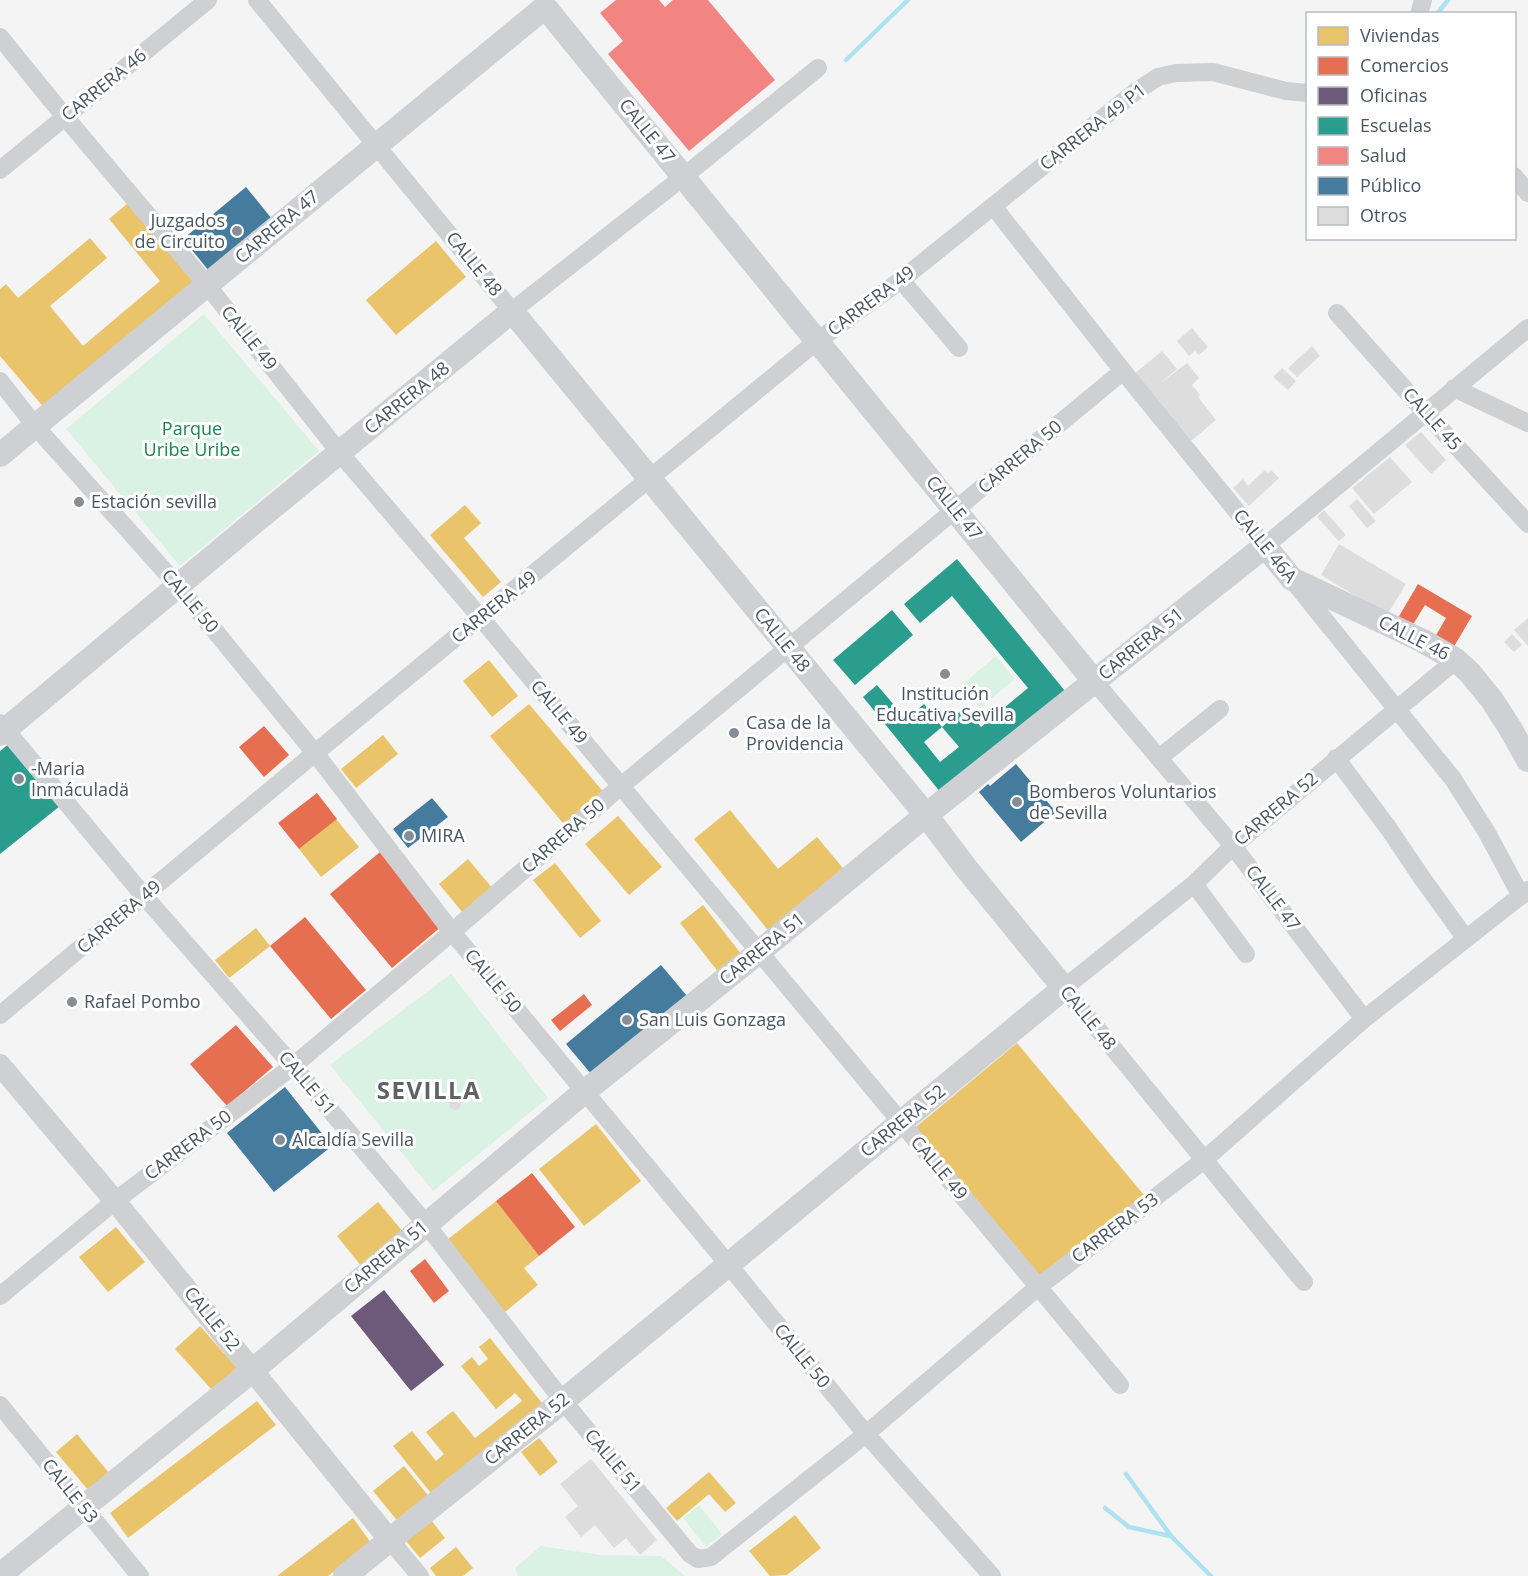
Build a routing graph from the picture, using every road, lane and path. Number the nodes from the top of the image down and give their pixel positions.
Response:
1 (208, 0) edge
2 (257, 0) edge
3 (546, 2) edge
4 (0, 37) edge
5 (818, 68) dead end
6 (1306, 93) edge
7 (65, 117) junction
8 (376, 145) junction
9 (0, 170) edge
10 (684, 177) junction
11 (1516, 177) edge
12 (1528, 193) edge
13 (993, 206) junction
14 (901, 280) junction
15 (207, 285) junction
16 (512, 311) junction
17 (1337, 313) dead end
18 (1528, 328) edge
19 (817, 341) junction
20 (959, 348) dead end
21 (1123, 371) junction
22 (0, 381) edge
23 (1454, 388) junction
24 (1425, 412) junction
25 (1528, 423) edge
26 (36, 426) junction
27 (340, 453) junction
28 (0, 455) edge
29 (650, 479) junction
30 (955, 510) junction
31 (1528, 524) edge
32 (1265, 546) junction
33 (1292, 579) junction
34 (178, 586) junction
35 (480, 617) junction
36 (789, 648) junction
37 (1456, 660) junction
38 (1094, 681) junction
39 (1220, 709) dead end
40 (1397, 709) junction
41 (2, 729) edge
42 (315, 753) junction
43 (1159, 758) junction
44 (1336, 758) junction
45 (1528, 760) edge
46 (621, 786) junction
47 (926, 815) junction
48 (1233, 846) junction
49 (1194, 884) junction
50 (1524, 893) edge
51 (144, 896) junction
52 (452, 932) junction
53 (1466, 939) junction
54 (759, 952) junction
55 (1246, 954) dead end
56 (1064, 988) junction
57 (0, 1015) edge
58 (1364, 1019) junction
59 (0, 1065) edge
60 (293, 1066) junction
61 (584, 1092) junction
62 (901, 1123) junction
63 (1204, 1160) junction
64 (115, 1201) junction
65 (426, 1224) junction
66 (728, 1264) junction
67 (1304, 1282) dead end
68 (1038, 1287) junction
69 (0, 1296) edge
70 (253, 1370) junction
71 (1120, 1385) dead end
72 (562, 1401) junction
73 (0, 1405) edge
74 (866, 1434) junction
75 (84, 1507) junction
76 (389, 1539) junction
77 (698, 1559) joint
78 (0, 1575) edge
79 (140, 1576) edge
80 (345, 1576) edge
81 (420, 1576) edge
82 (992, 1576) edge

1 - 7 street, CARRERA 46
2 - 8 street, CALLE 48
3 - 8 main road, CARRERA 47
3 - 10 main road, CALLE 47
4 - 7 street, CALLE 49
5 - 10 street, CARRERA 48
6 - 13 street, CARRERA 49 P1
7 - 9 street, CARRERA 46
7 - 15 street, CALLE 49
8 - 15 main road, CARRERA 47
8 - 16 street, CALLE 48
10 - 16 street, CARRERA 48
10 - 19 main road, CALLE 47
11 - 12 street
13 - 14 street, CARRERA 49
13 - 21 street, CALLE 46A
14 - 19 street, CARRERA 49
14 - 20 street
15 - 26 main road, CARRERA 47
15 - 27 street, CALLE 49
16 - 27 main road, CARRERA 48
16 - 29 main road, CALLE 48
17 - 24 street, CALLE 45
18 - 23 street, CARRERA 51
19 - 29 street, CARRERA 49
19 - 30 main road, CALLE 47
21 - 30 street, CARRERA 50
21 - 32 street, CALLE 46A
22 - 26 street, CALLE 50
23 - 24 street, CARRERA 51
23 - 25 street
24 - 31 street, CALLE 45
24 - 32 street, CARRERA 51
26 - 28 main road, CARRERA 47
26 - 34 street, CALLE 50
27 - 34 main road, CARRERA 48
27 - 35 street, CALLE 49
29 - 35 street, CARRERA 49
29 - 36 main road, CALLE 48
30 - 36 street, CARRERA 50
30 - 38 main road, CALLE 47
32 - 33 main road, CALLE 46A
32 - 38 main road, CARRERA 51
33 - 37 main road, CALLE 46
33 - 40 street, CALLE 46A
34 - 41 main road, CARRERA 48
34 - 42 street, CALLE 50
35 - 42 street, CARRERA 49
35 - 46 street, CALLE 49
36 - 46 street, CARRERA 50
36 - 47 main road, CALLE 48
37 - 40 street, CARRERA 52
37 - 45 main road, CALLE 46
38 - 43 street, CALLE 47
38 - 47 main road, CARRERA 51
39 - 43 street
40 - 44 street, CARRERA 52
40 - 50 street, CALLE 46A
41 - 51 street, CALLE 51
42 - 51 street, CARRERA 49
42 - 52 street, CALLE 50
43 - 48 street, CALLE 47
44 - 48 street, CARRERA 52
44 - 53 street
46 - 52 street, CARRERA 50
46 - 54 street, CALLE 49
47 - 54 main road, CARRERA 51
47 - 56 main road, CALLE 48
48 - 49 street, CARRERA 52
48 - 58 street, CALLE 47
49 - 55 street
49 - 56 street, CARRERA 52
50 - 53 street, CARRERA 53
51 - 57 street, CARRERA 49
51 - 60 street, CALLE 51
52 - 60 street, CARRERA 50
52 - 61 street, CALLE 50
53 - 58 street, CARRERA 53
54 - 61 main road, CARRERA 51
54 - 62 street, CALLE 49
56 - 62 main road, CARRERA 52
56 - 63 street, CALLE 48
58 - 63 street, CARRERA 53
59 - 64 street, CALLE 52
60 - 64 street, CARRERA 50
60 - 65 street, CALLE 51
61 - 65 main road, CARRERA 51
61 - 66 street, CALLE 50
62 - 66 main road, CARRERA 52
62 - 68 street, CALLE 49
63 - 67 street, CALLE 48
63 - 68 street, CARRERA 53
64 - 69 street, CARRERA 50
64 - 70 street, CALLE 52
65 - 70 main road, CARRERA 51
65 - 72 street, CALLE 51
66 - 72 main road, CARRERA 52
66 - 74 street, CALLE 50
68 - 71 street, CALLE 49
68 - 74 street, CARRERA 53
70 - 75 main road, CARRERA 51
70 - 76 street, CALLE 52
72 - 76 main road, CARRERA 52
72 - 77 street, CALLE 51
73 - 75 street, CALLE 53
74 - 77 street, CARRERA 53
74 - 82 street, CALLE 50
75 - 78 main road, CARRERA 51
75 - 79 street, CALLE 53
76 - 80 main road, CARRERA 52
76 - 81 street, CALLE 52

